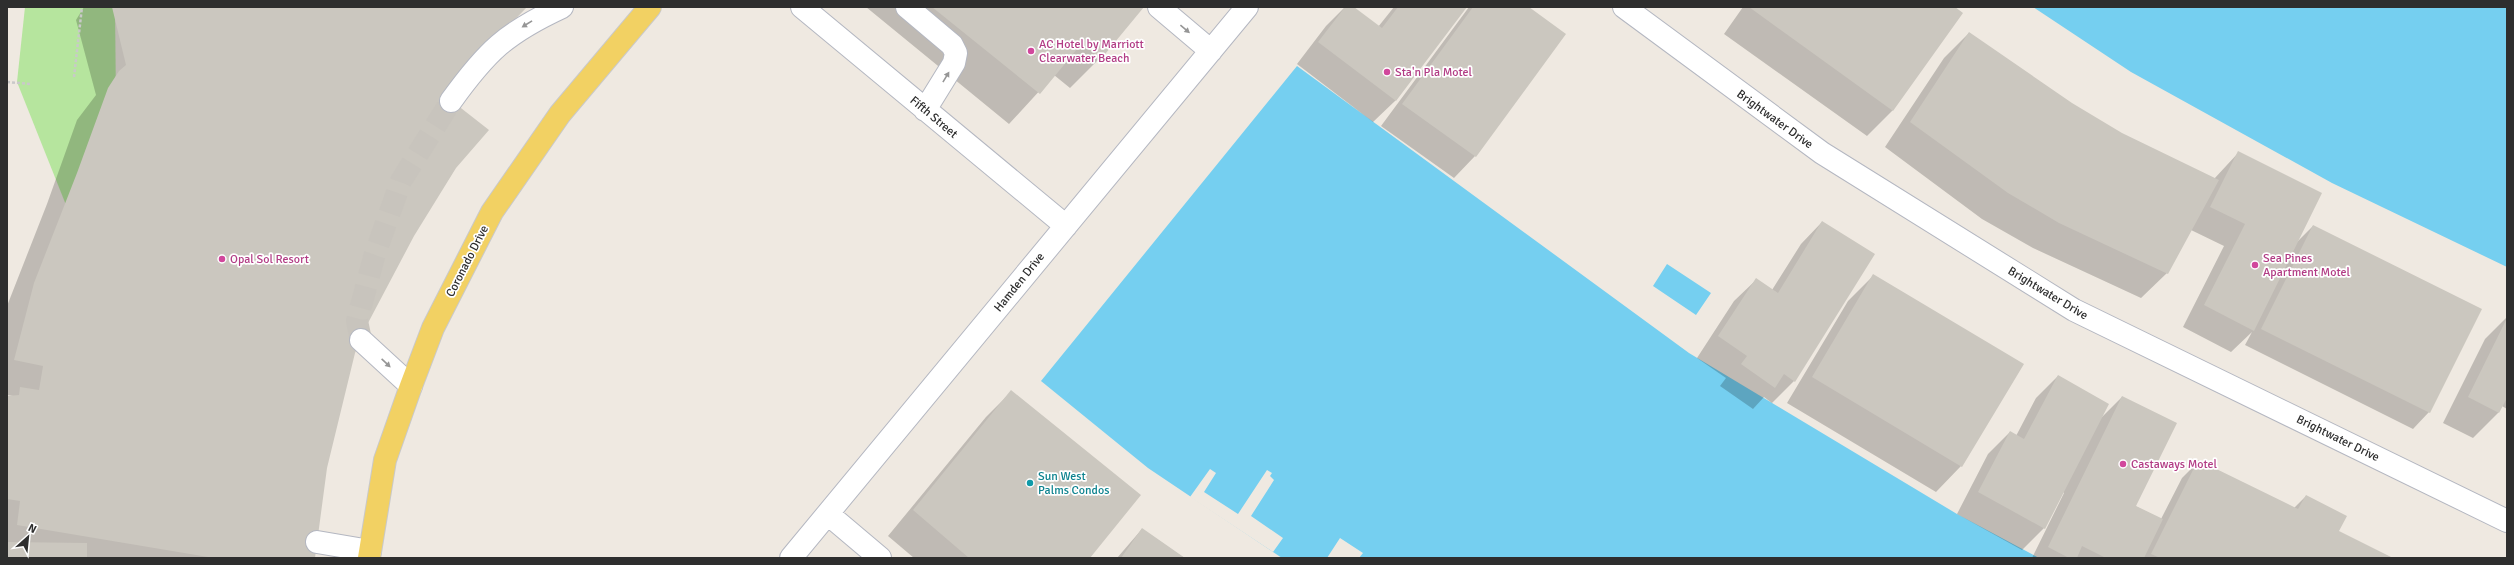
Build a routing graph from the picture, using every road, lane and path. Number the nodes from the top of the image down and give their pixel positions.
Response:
1 (82, 7) edge
2 (562, 7) edge
3 (650, 7) edge
4 (907, 7) edge
5 (1159, 7) edge
6 (1247, 7) edge
7 (1624, 7) edge
8 (816, 11) edge
9 (1211, 51) junction
10 (74, 77) dead end
11 (7, 82) edge
12 (31, 84) dead end
13 (451, 101) tunnel mouth
14 (926, 110) junction
15 (1066, 226) junction
16 (361, 340) tunnel mouth
17 (411, 386) junction
18 (828, 514) junction
19 (2507, 521) edge
20 (317, 542) dead end
21 (370, 555) edge
22 (791, 558) edge
23 (880, 558) edge

1 - 10 path
2 -> 13 street
3 - 17 main road, Coronado Drive
14 -> 4 street
5 -> 9 street
6 - 9 street, Hamden Drive
7 - 19 street, Brightwater Drive
8 - 14 street, Fifth Street
9 - 15 street, Hamden Drive
11 - 12 path
14 - 15 street, Fifth Street
15 - 18 street, Hamden Drive
16 -> 17 street
17 - 21 main road, Coronado Drive
18 - 22 street, Hamden Drive
18 - 23 street
20 - 21 street

